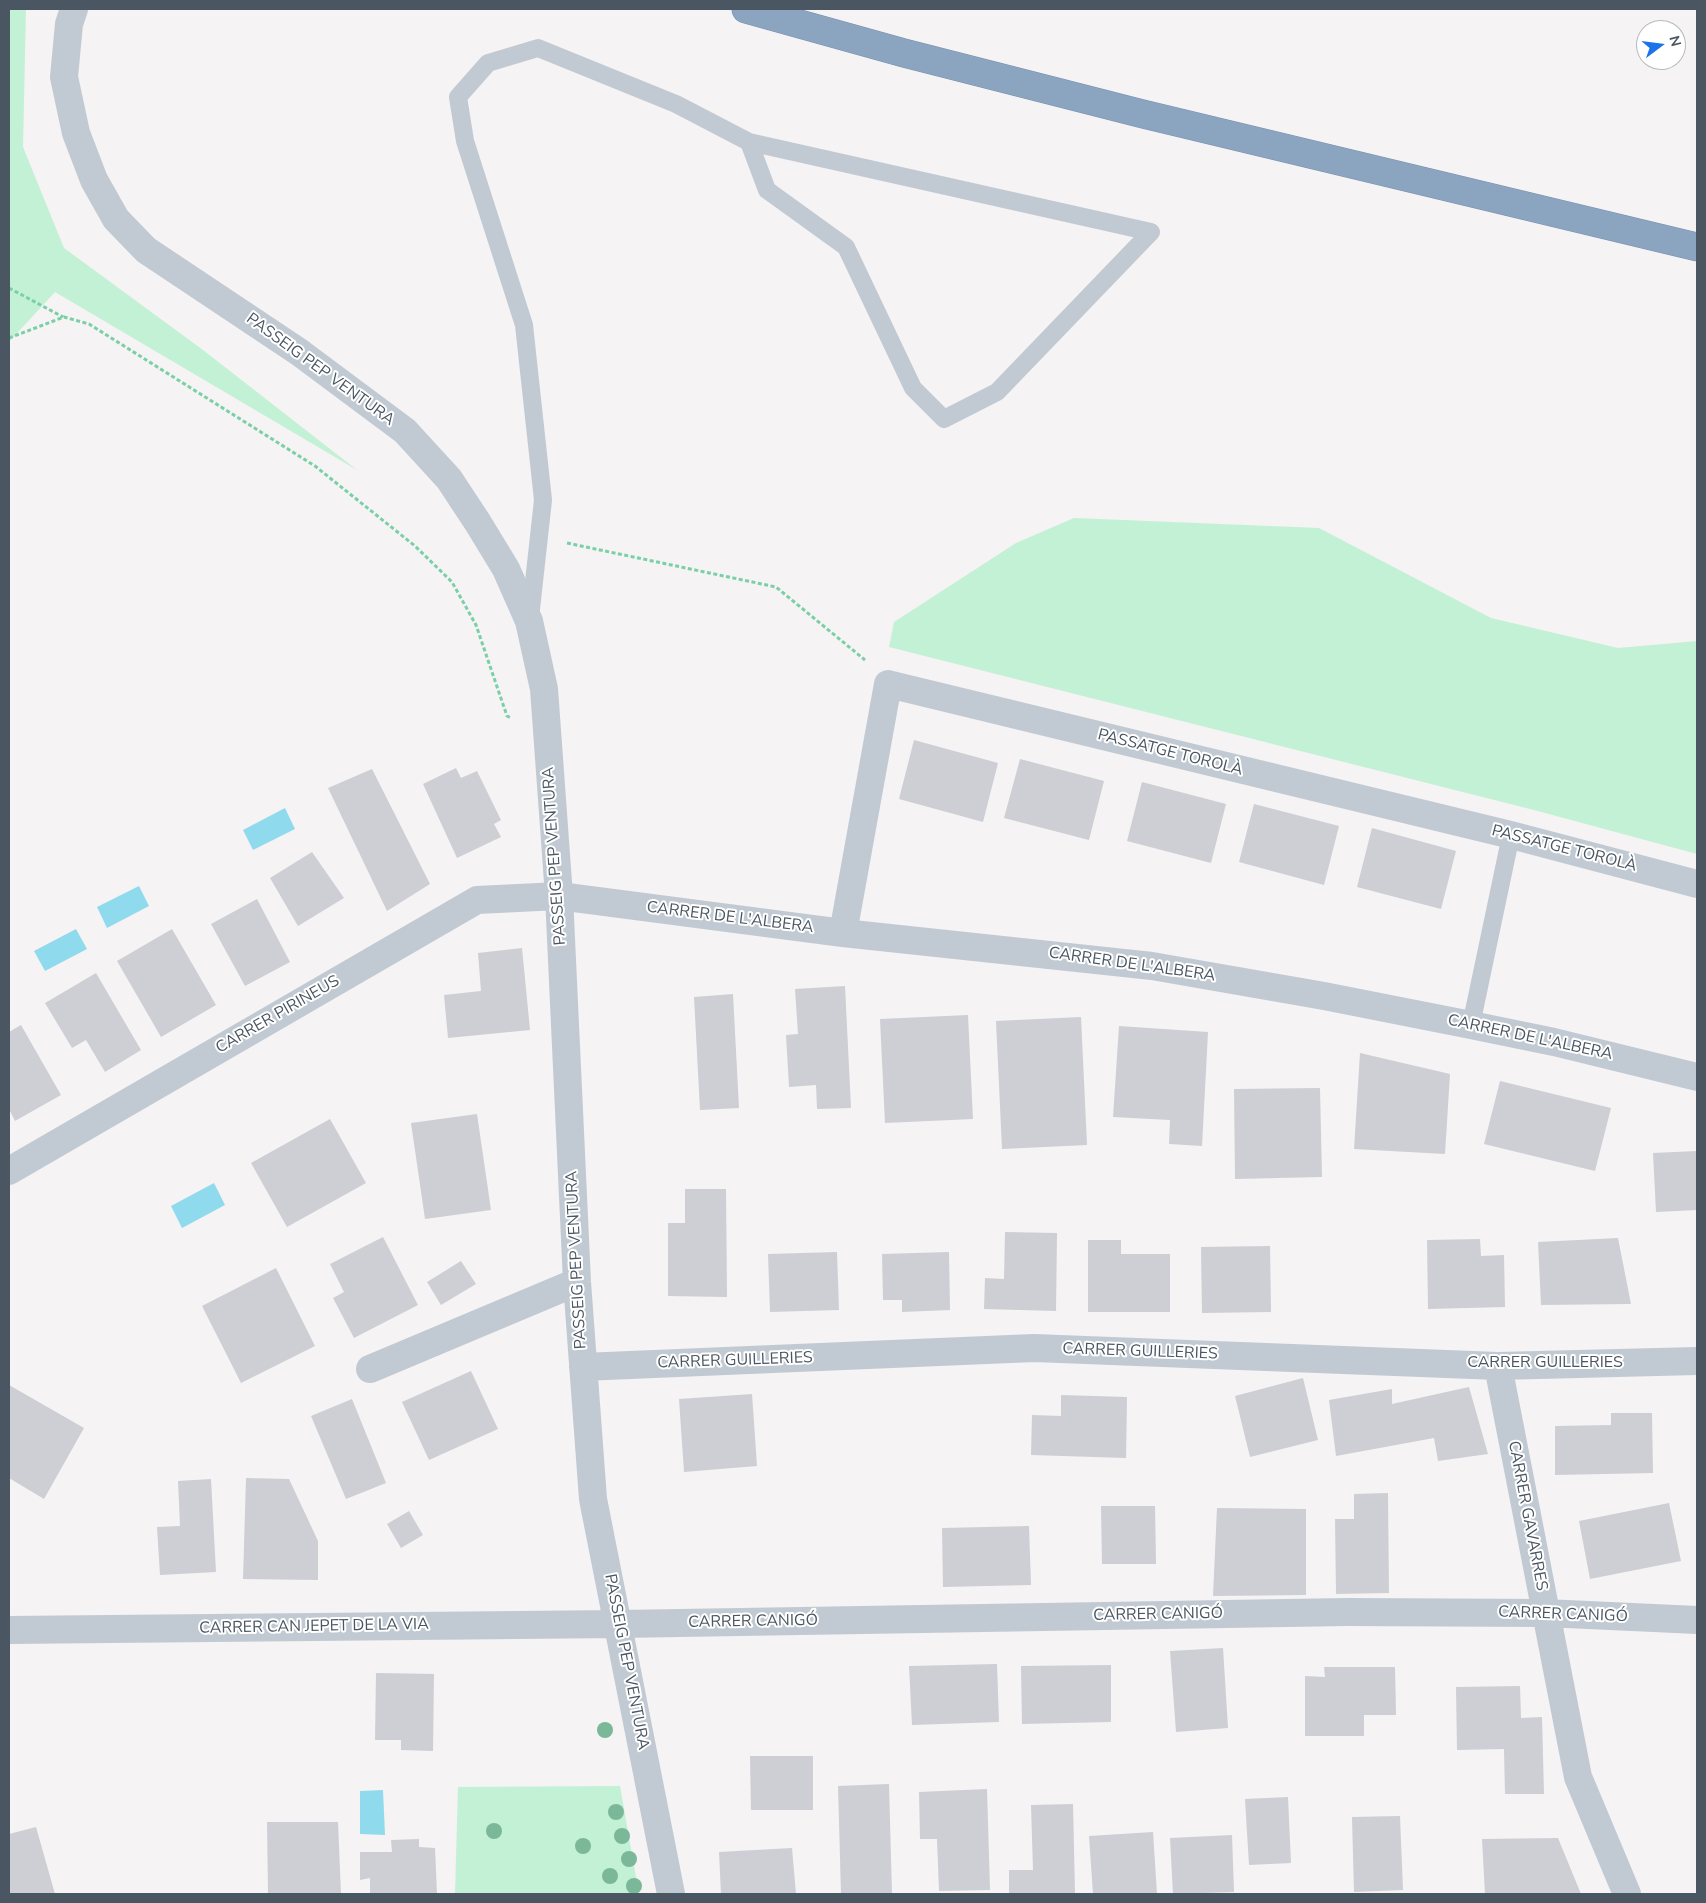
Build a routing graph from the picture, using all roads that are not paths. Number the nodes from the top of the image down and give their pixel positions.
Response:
1 (74, 9) edge
2 (746, 9) edge
3 (749, 142) junction
4 (1697, 247) edge
5 (529, 621) junction
6 (1511, 835) junction
7 (1697, 884) edge
8 (559, 896) junction
9 (843, 933) junction
10 (1472, 1025) junction
11 (1697, 1077) edge
12 (9, 1171) edge
13 (577, 1282) junction
14 (1697, 1362) edge
15 (1498, 1366) junction
16 (583, 1367) junction
17 (370, 1369) dead end
18 (1545, 1613) junction
19 (1697, 1620) edge
20 (619, 1624) junction
21 (9, 1630) edge
22 (671, 1894) edge
23 (1627, 1894) edge

1 - 5 street, PASSEIG PEP VENTURA
2 - 4 highway
3 - 3 lane
3 - 5 lane
5 - 8 street, PASSEIG PEP VENTURA
6 - 7 street, PASSATGE TOROLÀ
6 - 9 street, PASSATGE TOROLÀ
6 - 10 lane
8 - 9 street, CARRER DE L'ALBERA
8 - 12 street, CARRER PIRINEUS
8 - 13 street, PASSEIG PEP VENTURA
9 - 10 street, CARRER DE L'ALBERA
10 - 11 street, CARRER DE L'ALBERA
13 - 16 street, PASSEIG PEP VENTURA
13 - 17 street
14 - 15 street, CARRER GUILLERIES
15 - 16 street, CARRER GUILLERIES
15 - 18 street, CARRER GAVARRES
16 - 20 street, PASSEIG PEP VENTURA
18 - 19 street, CARRER CANIGÓ
18 - 20 street, CARRER CANIGÓ
18 - 23 street, CARRER GAVARRES
20 - 21 street, CARRER CAN JEPET DE LA VIA
20 - 22 street, PASSEIG PEP VENTURA

